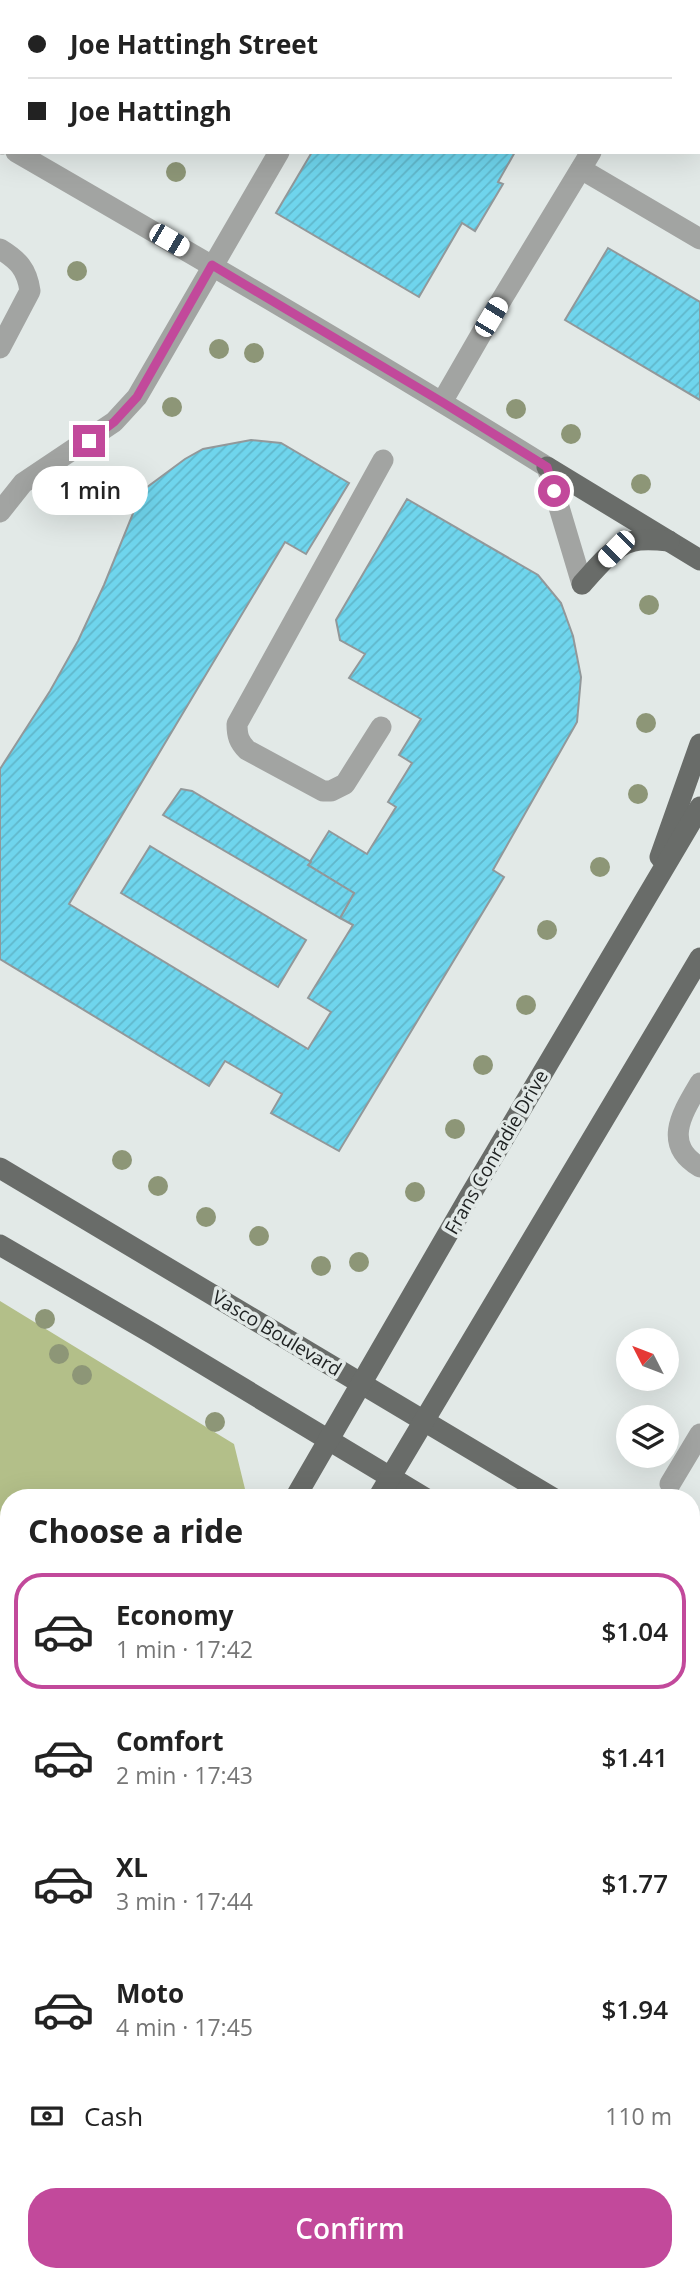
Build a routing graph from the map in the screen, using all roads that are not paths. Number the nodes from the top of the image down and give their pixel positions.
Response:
1 (19, 154) edge
2 (278, 154) edge
3 (586, 161) edge
4 (700, 239) edge
5 (0, 248) edge
6 (212, 265) junction
7 (0, 348) edge
8 (442, 402) junction
9 (383, 460) dead end
10 (547, 467) junction
11 (0, 513) edge
12 (671, 541) junction
13 (700, 560) edge
14 (582, 584) joint
15 (381, 727) dead end
16 (700, 744) edge
17 (700, 807) edge
18 (644, 902) junction
19 (700, 958) edge
20 (700, 1083) edge
21 (700, 1167) edge
22 (0, 1168) edge
23 (0, 1245) edge
24 (362, 1383) junction
25 (425, 1421) junction
26 (700, 1434) edge
27 (328, 1439) junction
28 (390, 1477) junction
29 (670, 1484) dead end
30 (300, 1489) edge
31 (383, 1489) edge
32 (410, 1489) edge
33 (538, 1489) edge

1 - 6 street
2 - 6 street
3 - 4 street
3 - 8 street
5 - 7 street
6 - 8 street
6 - 11 street
8 - 10 street
9 - 15 street
10 - 12 main road
10 - 14 street
12 - 13 main road
12 - 14 main road
16 - 18 main road
17 - 18 main road, Frans Conradie Drive
18 - 24 main road, Frans Conradie Drive
19 - 25 main road
20 - 21 street
22 - 24 main road, Vasco Boulevard
23 - 27 main road
24 - 25 main road, Vasco Boulevard
24 - 27 main road, Frans Conradie Drive
25 - 28 main road
25 - 33 main road, Vasco Boulevard
26 - 29 street
27 - 28 main road
27 - 30 main road, Frans Conradie Drive
28 - 31 main road
28 - 32 main road

